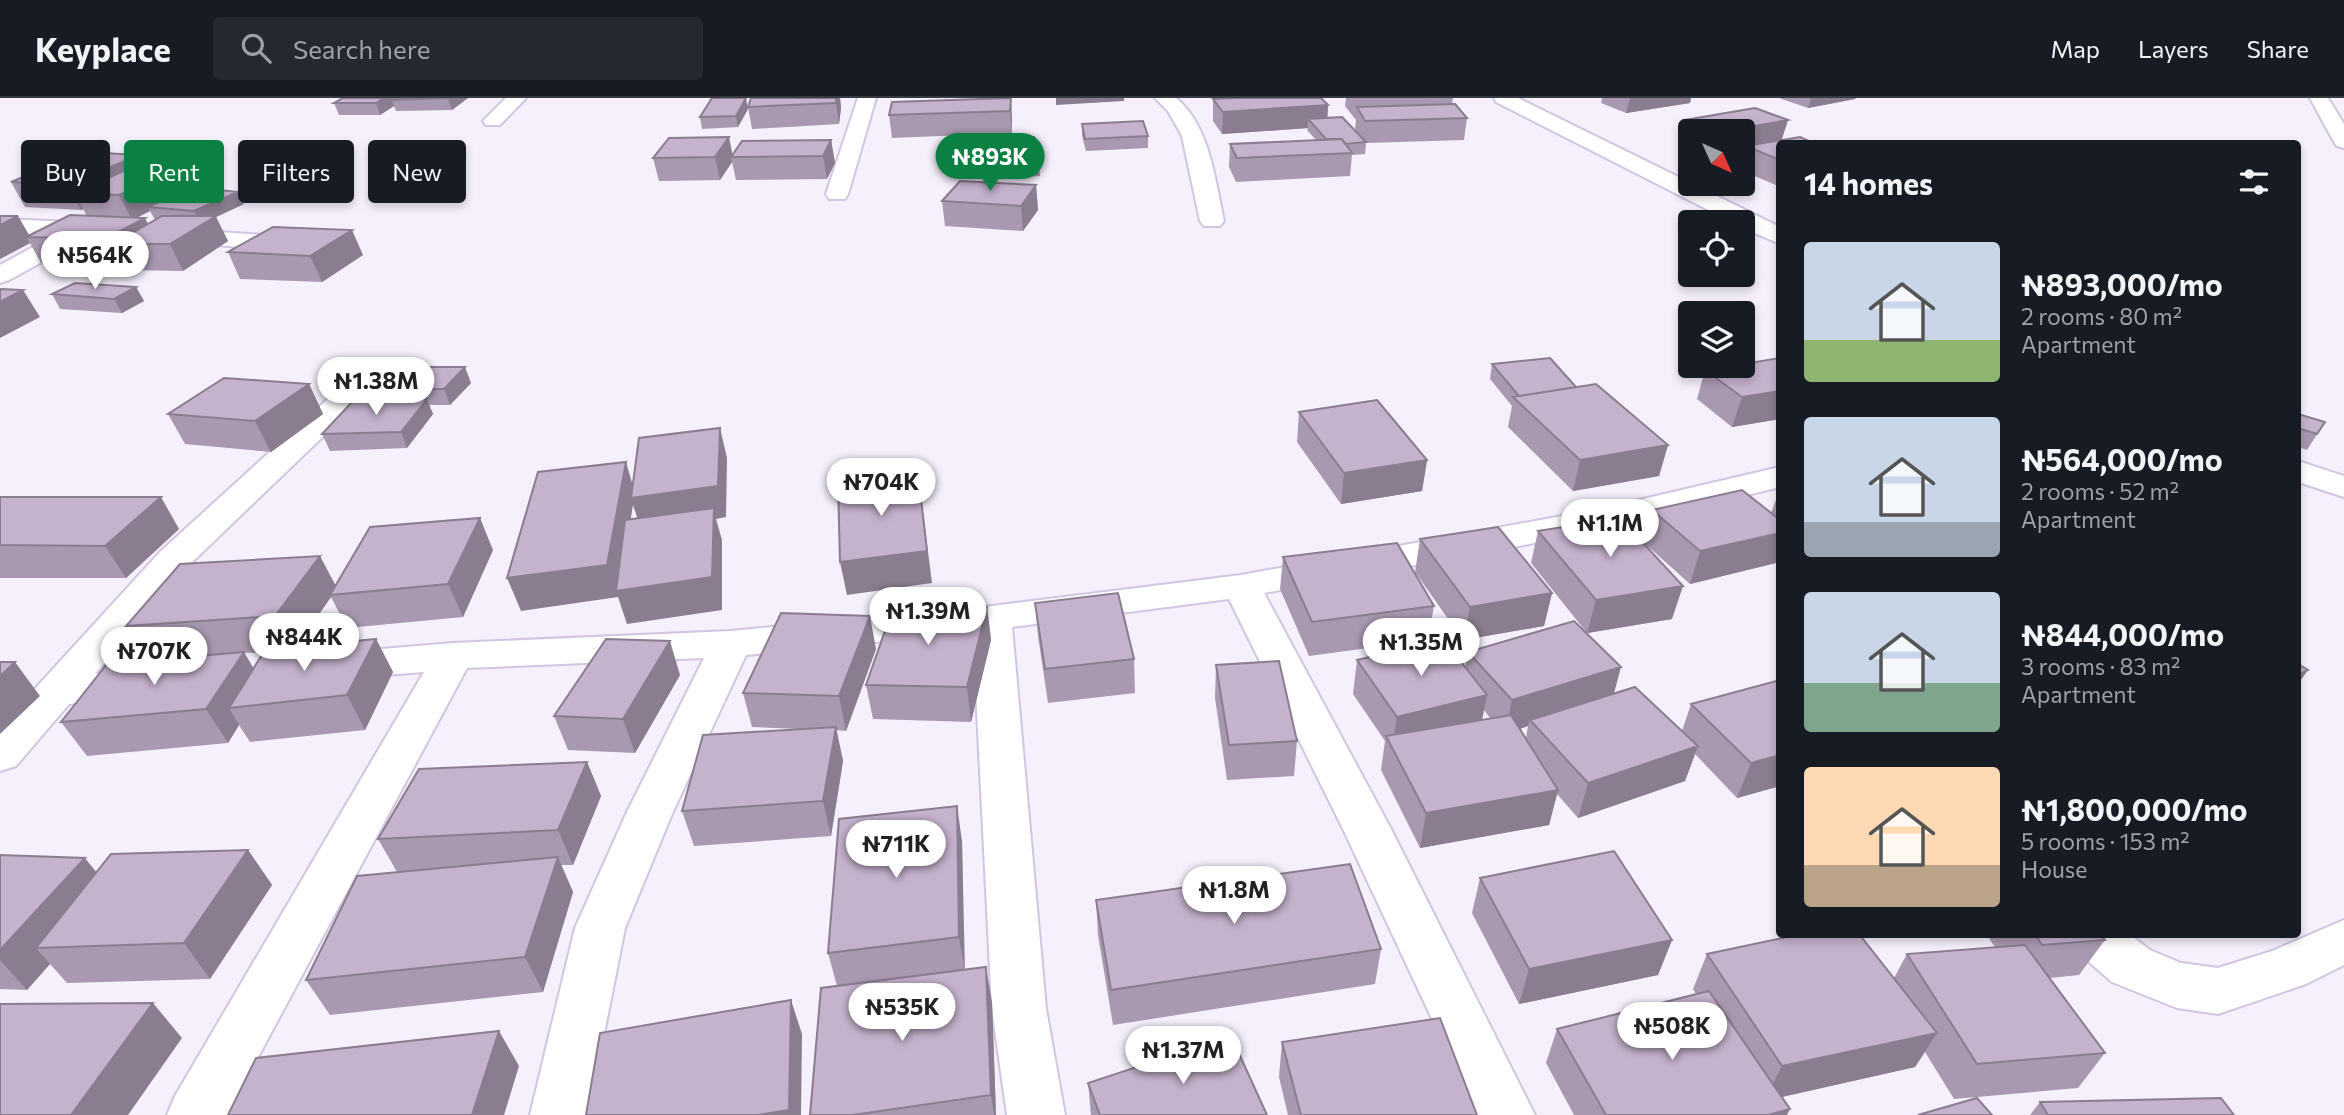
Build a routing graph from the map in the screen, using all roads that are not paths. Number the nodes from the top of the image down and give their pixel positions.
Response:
1 (517, 98) edge
2 (867, 98) edge
3 (1164, 98) edge
4 (1506, 98) edge
5 (2319, 98) edge
6 (493, 121) dead end
7 (2344, 142) edge
8 (837, 194) dead end
9 (1212, 221) dead end
10 (0, 226) edge
11 (85, 229) junction
12 (115, 232) edge
13 (155, 235) edge
14 (1776, 235) edge
15 (264, 242) edge
16 (0, 275) edge
17 (375, 371) dead end
18 (1776, 478) edge
19 (2323, 480) edge
20 (2344, 518) edge
21 (1241, 586) junction
22 (992, 618) junction
23 (730, 643) junction
24 (453, 656) junction
25 (303, 669) edge
26 (180, 680) edge
27 (57, 691) junction
28 (0, 755) edge
29 (2097, 938) edge
30 (2344, 941) edge
31 (196, 1115) edge
32 (559, 1115) edge
33 (1036, 1115) edge
34 (1506, 1115) edge

1 - 6 main road
2 - 8 main road
3 - 9 main road
4 - 14 main road
5 - 7 main road
10 - 11 main road
11 - 12 main road
11 - 16 main road
13 - 15 main road
17 - 27 main road
18 - 21 main road
19 - 20 main road
21 - 22 main road
21 - 34 main road
22 - 23 main road
22 - 33 main road
23 - 24 main road
23 - 32 main road
24 - 25 main road
24 - 31 main road
26 - 27 main road
27 - 28 main road
29 - 30 main road

